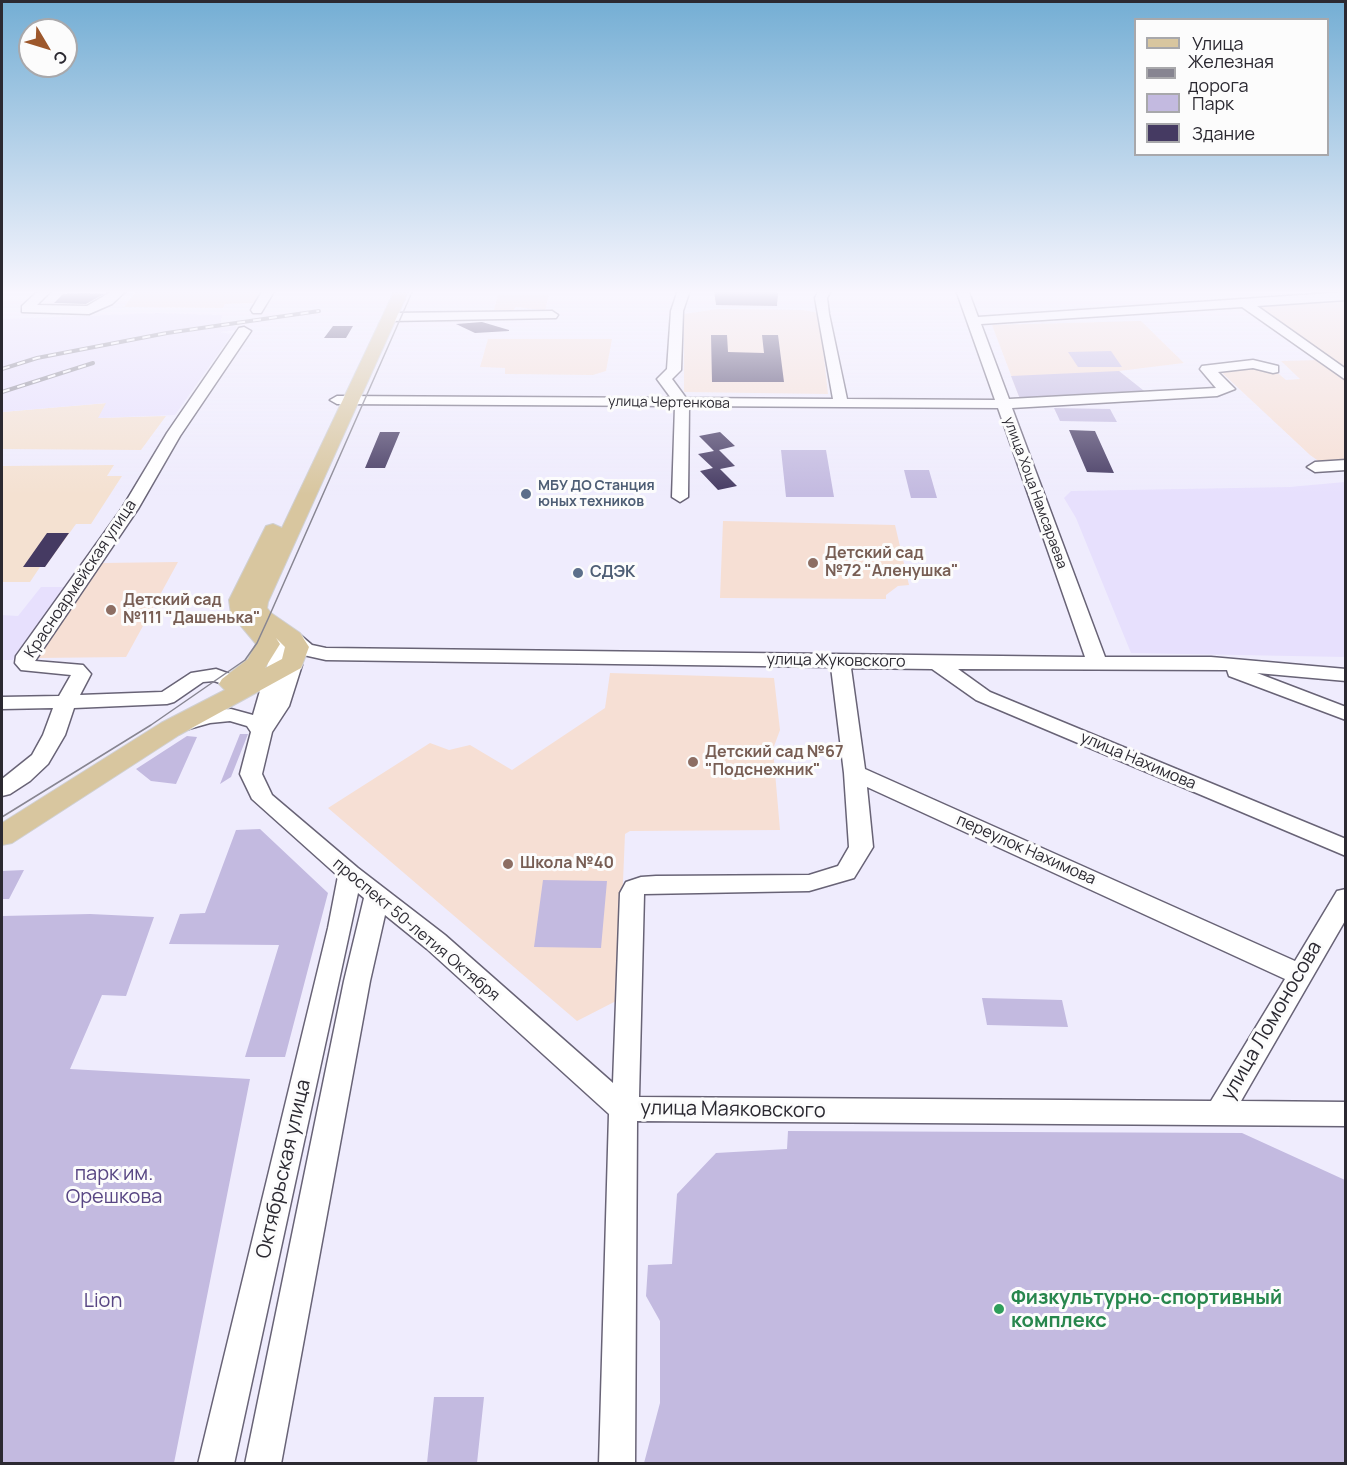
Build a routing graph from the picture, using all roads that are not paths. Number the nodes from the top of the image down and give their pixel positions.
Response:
1 (225, 358) edge
2 (361, 358) edge
3 (368, 358) edge
4 (675, 358) edge
5 (832, 358) edge
6 (987, 358) edge
7 (1321, 358) edge
8 (1273, 369) dead end
9 (1346, 376) edge
10 (345, 400) junction
11 (682, 402) junction
12 (1002, 404) junction
13 (841, 405) junction
14 (1346, 465) edge
15 (1315, 467) dead end
16 (680, 496) dead end
17 (262, 633) junction
18 (292, 639) junction
19 (326, 654) junction
20 (840, 661) junction
21 (1097, 662) junction
22 (937, 663) junction
23 (1210, 663) junction
24 (283, 668) junction
25 (1346, 675) edge
26 (234, 682) junction
27 (66, 702) junction
28 (2, 703) edge
29 (1346, 714) edge
30 (170, 729) junction
31 (261, 732) junction
32 (855, 773) junction
33 (2, 789) edge
34 (2, 836) edge
35 (1346, 848) edge
36 (350, 874) junction
37 (377, 896) junction
38 (1346, 897) edge
39 (1299, 974) junction
40 (343, 981) junction
41 (623, 1109) junction
42 (1346, 1114) edge
43 (1218, 1115) junction
44 (296, 1122) junction
45 (330, 1122) junction
46 (216, 1464) edge
47 (263, 1464) edge
48 (617, 1464) edge

1 - 27 street, Красноармейская улица
2 - 10 main road
3 - 10 main road
4 - 11 street
5 - 13 street
6 - 12 street, улица Хоца Намсараева
7 - 9 street
8 - 12 street, улица Чертенкова
10 - 11 street, улица Чертенкова
10 - 17 main road
10 - 18 main road
11 - 13 street, улица Чертенкова
11 - 16 street
12 - 13 street, улица Чертенкова
12 - 21 street, улица Хоца Намсараева
14 - 15 street
17 - 24 street, проспект 50-летия Октября
17 - 26 main road
18 - 19 street
18 - 24 main road
19 - 20 street, улица Жуковского
19 - 24 street
20 - 22 street, улица Жуковского
20 - 32 street
21 - 22 street, улица Жуковского
21 - 23 street, улица Жуковского
22 - 35 street, улица Нахимова
23 - 25 street, улица Жуковского
23 - 29 street
24 - 30 main road
24 - 31 street, проспект 50-летия Октября
26 - 27 street
26 - 30 main road
27 - 28 street
27 - 33 street
30 - 31 street
30 - 34 main road
31 - 36 street, проспект 50-летия Октября
32 - 39 street, переулок Нахимова
32 - 41 street, улица Маяковского
36 - 37 street, проспект 50-летия Октября
36 - 40 street, Октябрьская улица
37 - 40 street, Октябрьская улица
37 - 41 street, проспект 50-летия Октября
38 - 39 street, улица Ломоносова
39 - 43 street, улица Ломоносова
40 - 44 street, Октябрьская улица
40 - 45 street, Октябрьская улица
41 - 43 street, улица Маяковского
41 - 48 street
42 - 43 street, улица Маяковского
44 - 45 street
44 - 46 street, Октябрьская улица
45 - 47 street, Октябрьская улица

